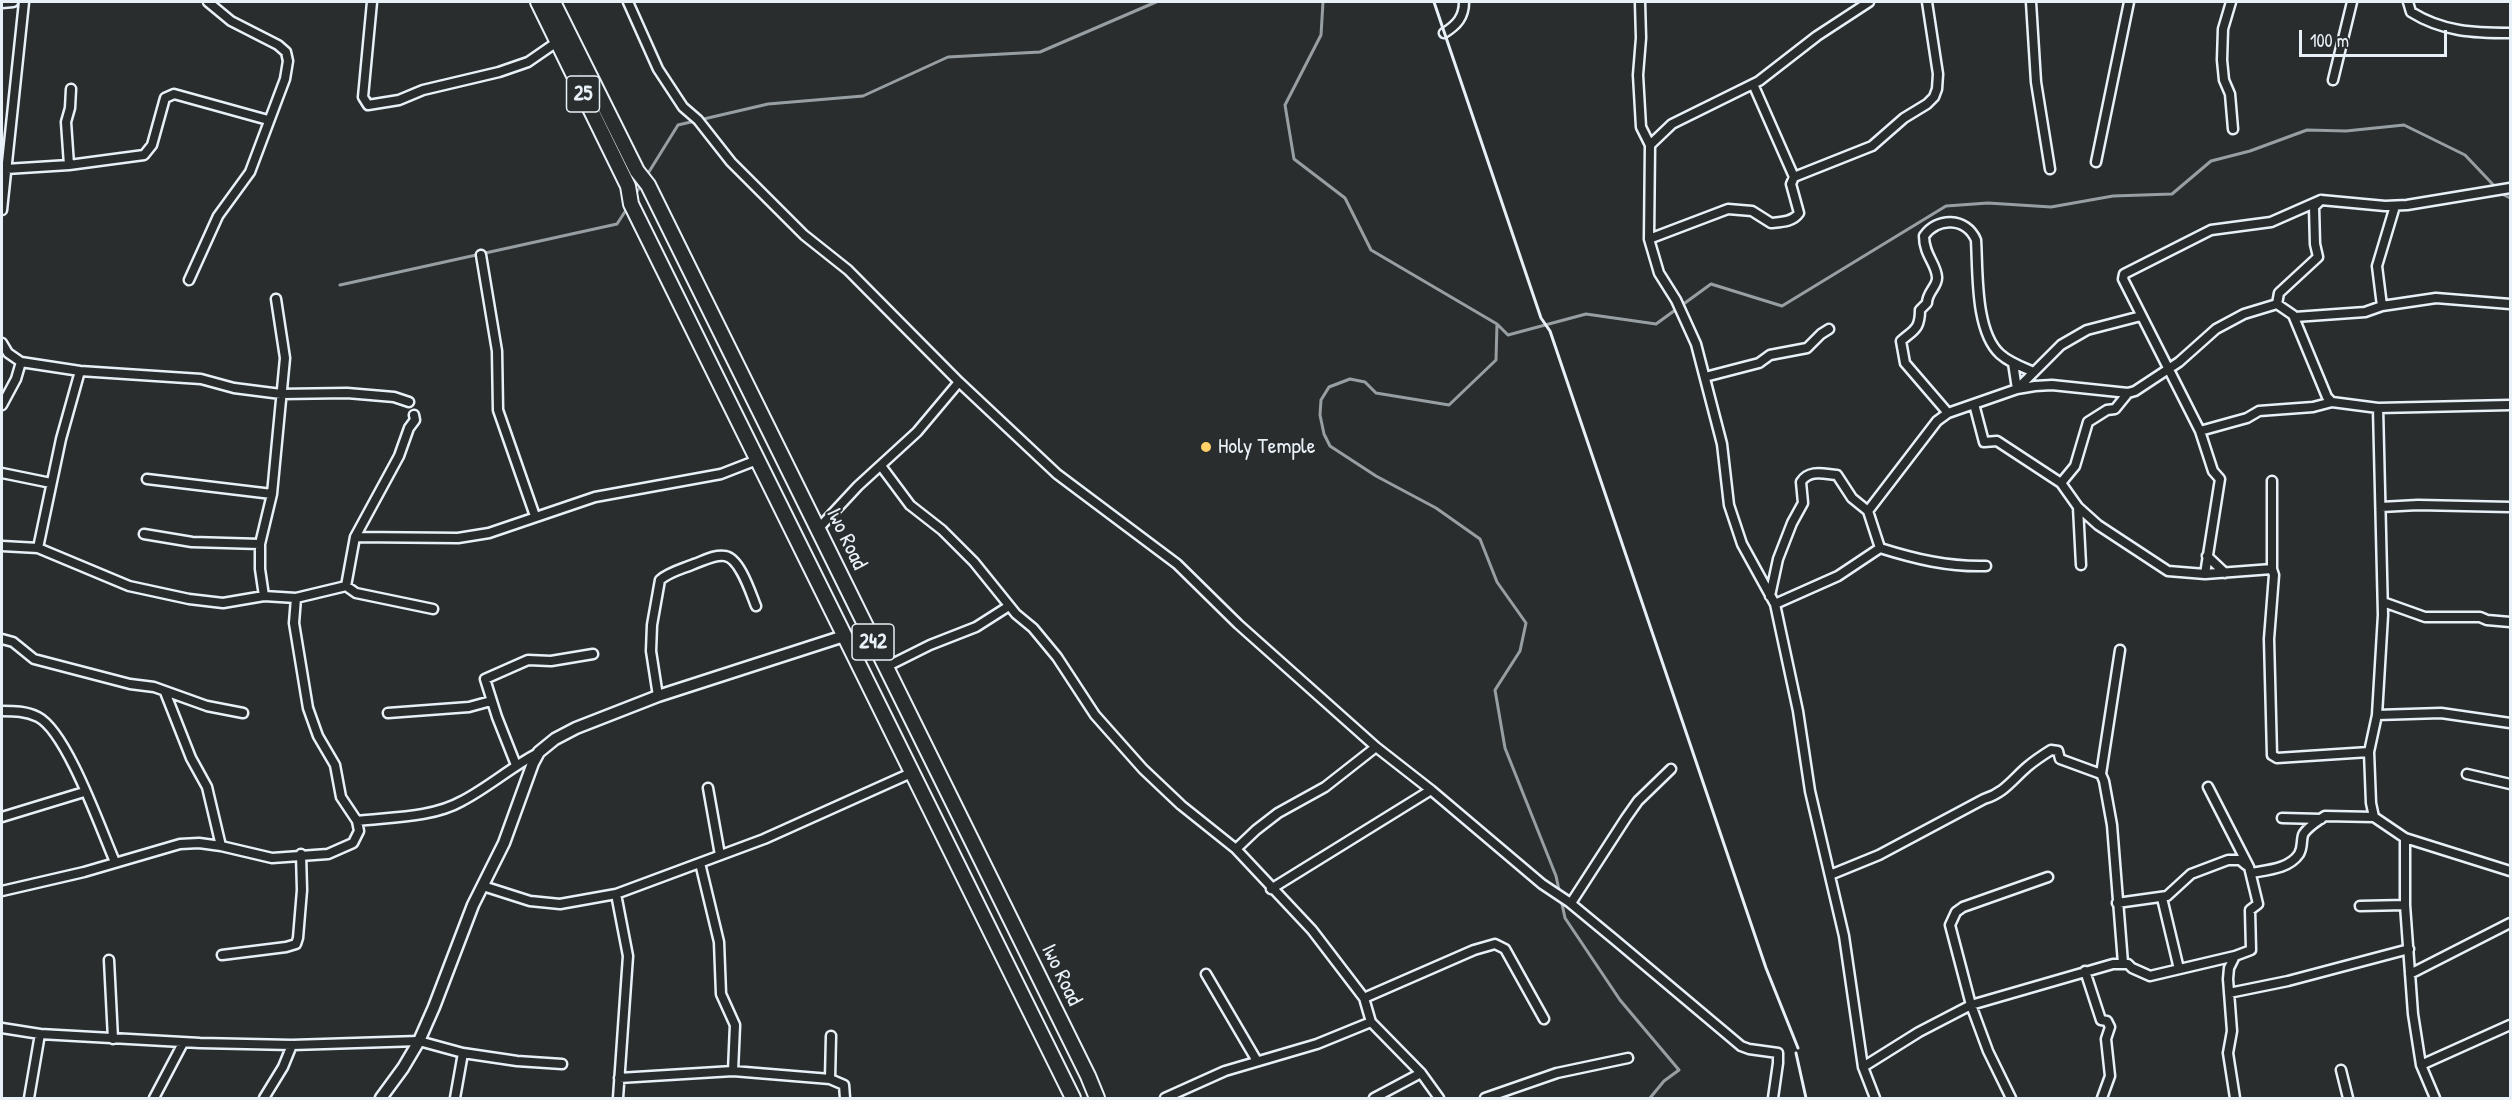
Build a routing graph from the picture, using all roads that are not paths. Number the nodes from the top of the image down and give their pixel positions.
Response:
1 (14, 2) edge
2 (24, 2) edge
3 (208, 2) edge
4 (372, 2) edge
5 (538, 2) edge
6 (553, 2) edge
7 (628, 2) edge
8 (1464, 2) edge
9 (1640, 2) edge
10 (1869, 2) edge
11 (1927, 2) edge
12 (2031, 2) edge
13 (2129, 2) edge
14 (2231, 2) edge
15 (2352, 2) edge
16 (2409, 2) edge
17 (2, 3) edge
18 (1444, 33) dead end
19 (2511, 33) edge
20 (557, 42) junction
21 (2333, 80) dead end
22 (1753, 84) junction
23 (70, 90) dead end
24 (268, 120) junction
25 (2233, 129) dead end
26 (1650, 145) junction
27 (2096, 162) dead end
28 (69, 165) junction
29 (6, 169) junction
30 (2050, 169) dead end
31 (1794, 177) junction
32 (2511, 188) edge
33 (2322, 200) junction
34 (2395, 206) junction
35 (2, 209) edge
36 (1649, 239) junction
37 (481, 255) dead end
38 (189, 280) dead end
39 (276, 299) dead end
40 (2277, 304) junction
41 (2511, 304) edge
42 (2382, 306) junction
43 (2293, 315) junction
44 (2141, 316) junction
45 (1829, 329) dead end
46 (2, 343) edge
47 (21, 362) junction
48 (2013, 363) junction
49 (80, 370) junction
50 (2167, 370) junction
51 (2034, 372) junction
52 (1706, 377) junction
53 (959, 382) junction
54 (2017, 389) junction
55 (2113, 391) junction
56 (2128, 393) junction
57 (281, 394) junction
58 (409, 402) dead end
59 (2332, 402) junction
60 (1974, 404) junction
61 (2, 405) edge
62 (2511, 405) edge
63 (2378, 408) junction
64 (2115, 409) junction
65 (1948, 413) junction
66 (414, 415) dead end
67 (2200, 431) junction
68 (758, 460) junction
69 (881, 466) junction
70 (2, 473) edge
71 (147, 479) dead end
72 (2272, 481) dead end
73 (51, 483) junction
74 (2061, 483) junction
75 (272, 494) junction
76 (2078, 507) junction
77 (2382, 507) junction
78 (2511, 507) edge
79 (1868, 511) junction
80 (535, 516) junction
81 (818, 529) junction
82 (144, 534) dead end
83 (355, 537) junction
84 (260, 544) junction
85 (2, 546) edge
86 (38, 548) junction
87 (1880, 548) junction
88 (2207, 556) junction
89 (2081, 565) dead end
90 (1986, 566) dead end
91 (2272, 570) junction
92 (2225, 573) junction
93 (2205, 574) junction
94 (346, 586) junction
95 (264, 596) junction
96 (296, 598) junction
97 (1772, 600) junction
98 (2383, 602) junction
99 (756, 606) dead end
100 (1009, 606) junction
101 (433, 609) dead end
102 (2511, 622) edge
103 (844, 636) junction
104 (2, 639) edge
105 (2120, 650) dead end
106 (593, 654) dead end
107 (886, 667) junction
108 (165, 692) junction
109 (658, 696) junction
110 (491, 701) junction
111 (2, 711) edge
112 (243, 713) dead end
113 (388, 713) dead end
114 (2377, 715) junction
115 (2511, 723) edge
116 (1376, 747) junction
117 (2369, 752) junction
118 (539, 753) junction
119 (516, 765) junction
120 (1671, 769) dead end
121 (911, 773) junction
122 (2101, 774) junction
123 (2467, 774) dead end
124 (2511, 784) edge
125 (2208, 787) dead end
126 (708, 788) dead end
127 (1431, 790) junction
128 (84, 792) junction
129 (2, 817) edge
130 (2374, 817) junction
131 (2282, 818) dead end
132 (2321, 819) junction
133 (357, 820) junction
134 (2405, 838) junction
135 (222, 846) junction
136 (1236, 849) junction
137 (301, 854) junction
138 (720, 855) junction
139 (115, 862) junction
140 (700, 863) junction
141 (2250, 870) junction
142 (2511, 871) edge
143 (1830, 875) junction
144 (2048, 876) dead end
145 (483, 886) junction
146 (1271, 889) junction
147 (2, 891) edge
148 (616, 894) junction
149 (2162, 898) junction
150 (1570, 903) junction
151 (2117, 903) junction
152 (2405, 905) junction
153 (2360, 906) dead end
154 (2511, 923) edge
155 (2409, 949) junction
156 (222, 956) dead end
157 (2235, 956) junction
158 (110, 960) dead end
159 (2218, 960) junction
160 (2123, 963) junction
161 (2229, 968) junction
162 (2179, 969) junction
163 (2085, 971) junction
164 (1206, 974) dead end
165 (2410, 974) junction
166 (2229, 993) junction
167 (1364, 998) junction
168 (1971, 1005) junction
169 (1544, 1019) dead end
170 (1371, 1022) junction
171 (2511, 1025) edge
172 (2, 1028) edge
173 (39, 1034) junction
174 (831, 1036) dead end
175 (113, 1039) junction
176 (419, 1041) junction
177 (183, 1043) junction
178 (292, 1045) junction
179 (463, 1053) junction
180 (1628, 1058) dead end
181 (1257, 1061) junction
182 (562, 1064) dead end
183 (2421, 1065) junction
184 (1863, 1067) junction
185 (2341, 1070) dead end
186 (733, 1071) junction
187 (1421, 1073) junction
188 (619, 1078) junction
189 (830, 1078) junction
190 (29, 1098) edge
191 (154, 1098) edge
192 (264, 1098) edge
193 (381, 1098) edge
194 (455, 1098) edge
195 (618, 1098) edge
196 (845, 1098) edge
197 (1073, 1098) edge
198 (1096, 1098) edge
199 (1165, 1098) edge
200 (1374, 1098) edge
201 (1439, 1098) edge
202 (1485, 1098) edge
203 (1773, 1098) edge
204 (1875, 1098) edge
205 (2011, 1098) edge
206 (2102, 1098) edge
207 (2235, 1098) edge
208 (2349, 1098) edge
209 (2435, 1098) edge

1 - 17 street
2 - 29 street
3 - 24 street
4 - 20 street
5 - 20 main road, Iwo Road / 25
6 - 81 main road, Iwo Road / 242
7 - 53 street
8 - 18 street
9 - 26 street
10 - 22 street
11 - 31 street
12 - 30 street
13 - 27 street
14 - 25 street
15 - 21 street
16 - 19 street
20 - 68 main road, Iwo Road / 25
22 - 26 street
22 - 31 street
23 - 28 street
24 - 28 street
24 - 38 street
26 - 36 street
28 - 29 street
29 - 35 street
31 - 36 street
32 - 34 street
33 - 34 street
33 - 40 street
33 - 44 street
34 - 42 street
36 - 52 street
37 - 80 street
39 - 57 street
40 - 43 street
40 - 50 street
41 - 42 street
42 - 43 street
43 - 59 street
44 - 50 street
44 - 51 street
45 - 52 street
46 - 47 street
47 - 49 street
47 - 61 street
48 - 51 street
48 - 54 street
48 - 65 street
49 - 57 street
49 - 73 street
50 - 56 street
50 - 67 street
51 - 54 street
52 - 97 street
53 - 69 street
53 - 116 street
54 - 55 street
54 - 60 street
55 - 56 street
55 - 64 street
56 - 64 street
57 - 58 street
57 - 75 street
59 - 63 street
59 - 67 street
60 - 65 street
60 - 74 street
62 - 63 street
63 - 77 street
64 - 74 street
65 - 79 street
66 - 83 street
67 - 88 street
68 - 80 street
68 - 103 main road, Iwo Road / 25
69 - 81 street
69 - 100 street
70 - 73 street
71 - 75 street
72 - 91 street
73 - 86 street
74 - 76 street
75 - 84 street
76 - 89 street
76 - 93 street
77 - 78 street
77 - 98 street
79 - 87 street
79 - 97 street
80 - 83 street
81 - 107 main road, Iwo Road / 242
82 - 84 street
83 - 94 street
84 - 95 street
85 - 86 street
86 - 95 street
87 - 90 street
87 - 97 street
88 - 92 street
88 - 93 street
91 - 92 street
91 - 117 street
92 - 93 street
94 - 96 street
94 - 101 street
95 - 96 street
96 - 133 street
97 - 143 street
98 - 102 street
98 - 114 street
99 - 109 street
100 - 107 street
100 - 136 street
103 - 109 street
103 - 121 main road, Iwo Road / 25
104 - 108 street
105 - 122 street
106 - 110 street
107 - 198 main road, Iwo Road / 242
108 - 112 street
108 - 135 street
109 - 118 street
110 - 113 street
110 - 119 street
111 - 128 street
114 - 115 street
114 - 117 street
116 - 127 street
116 - 136 street
117 - 130 street
118 - 119 street
118 - 145 street
119 - 133 street
120 - 150 street
121 - 138 street
121 - 197 main road, Iwo Road / 25
122 - 143 street
122 - 151 street
123 - 124 street
125 - 141 street
126 - 138 street
127 - 146 street
127 - 150 street
128 - 129 street
128 - 139 street
130 - 132 street
130 - 134 street
131 - 132 street
132 - 141 street
133 - 137 street
134 - 142 street
134 - 152 street
135 - 137 street
135 - 139 street
136 - 146 street
137 - 156 street
138 - 140 street
139 - 147 street
140 - 148 street
140 - 186 street
141 - 149 street
141 - 157 street
143 - 184 street
144 - 168 street
145 - 148 street
145 - 176 street
146 - 167 street
148 - 188 street
149 - 151 street
149 - 162 street
150 - 203 street
151 - 160 street
152 - 153 street
152 - 155 street
154 - 165 street
155 - 165 street
155 - 166 street
157 - 159 street
157 - 161 street
158 - 175 street
159 - 161 street
159 - 162 street
160 - 162 street
160 - 163 street
161 - 166 street
163 - 168 street
163 - 206 street
164 - 181 street
165 - 183 street
166 - 207 street
167 - 169 street
167 - 170 street
168 - 184 street
168 - 205 street
170 - 181 street
170 - 187 street
171 - 183 street
172 - 173 street
173 - 175 street
173 - 190 street
174 - 189 street
175 - 177 street
176 - 178 street
176 - 179 street
176 - 193 street
177 - 178 street
177 - 191 street
178 - 192 street
179 - 182 street
179 - 194 street
180 - 202 street
181 - 199 street
183 - 209 street
184 - 204 street
185 - 208 street
186 - 188 street
186 - 189 street
187 - 200 street
187 - 201 street
188 - 195 street
189 - 196 street

